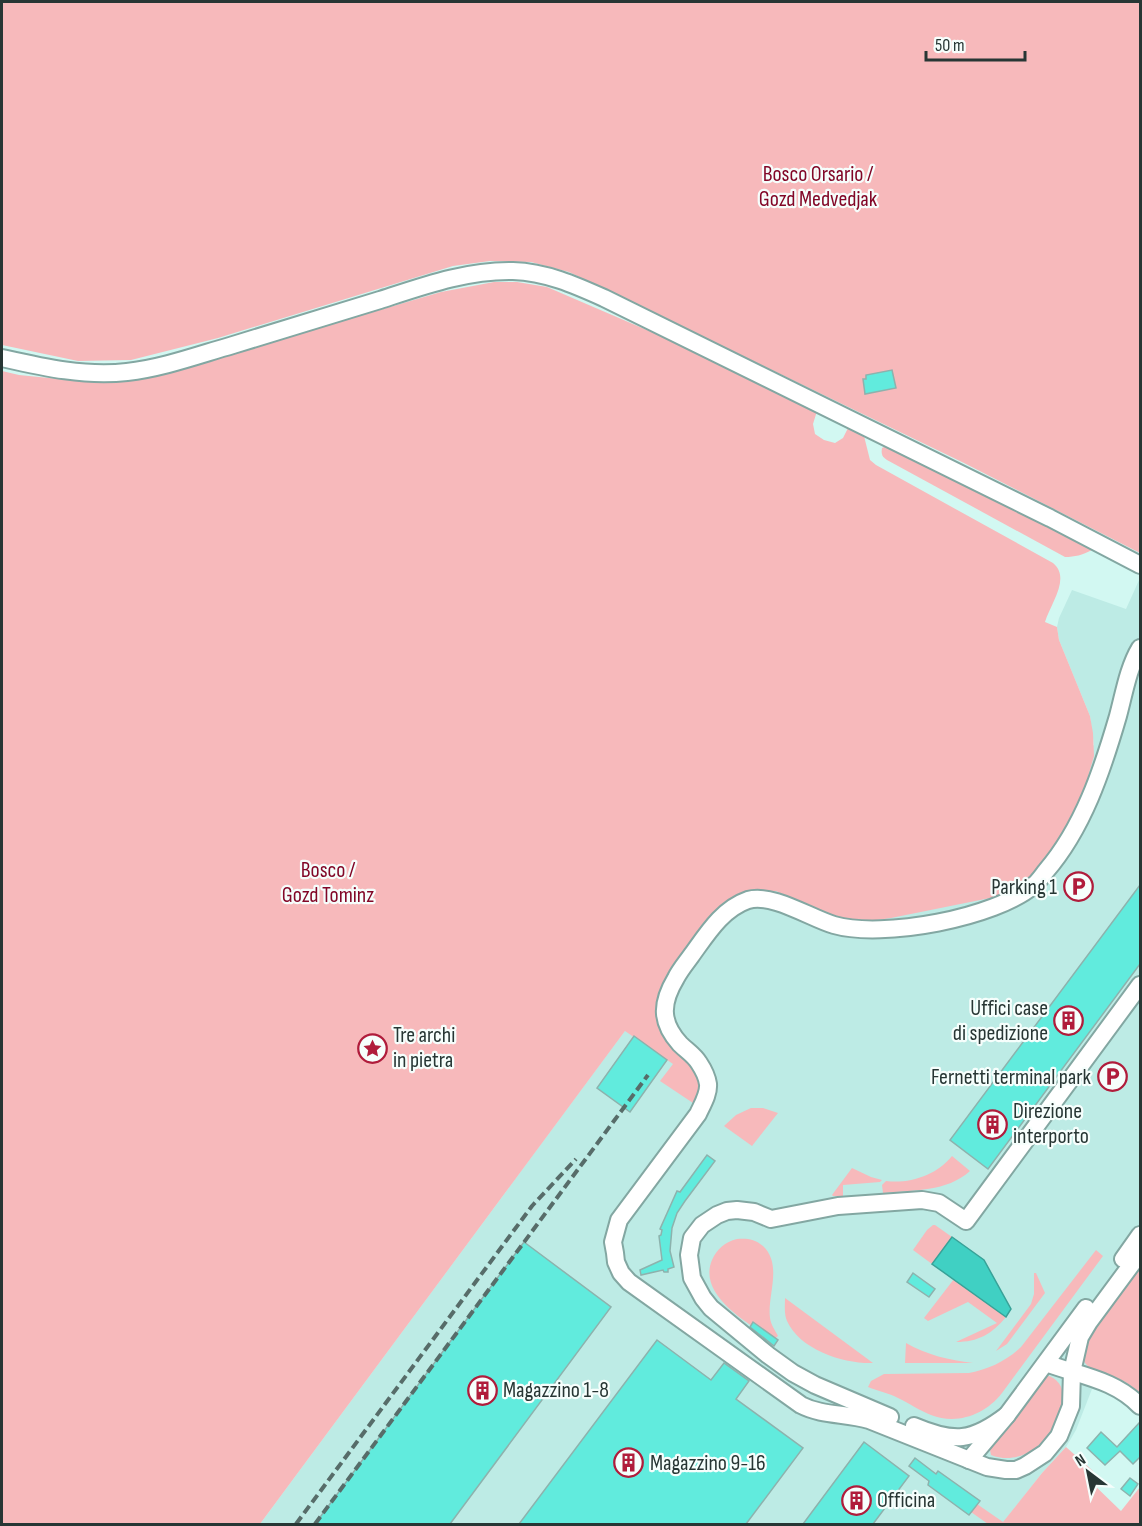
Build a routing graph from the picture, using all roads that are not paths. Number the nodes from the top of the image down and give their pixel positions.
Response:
1 (2, 358) edge
2 (1140, 565) edge
3 (1140, 648) edge
4 (1140, 985) edge
5 (1140, 1236) edge
6 (1140, 1253) edge
7 (1046, 1363) junction
8 (1072, 1372) junction
9 (1140, 1406) edge
10 (1007, 1415) junction
11 (969, 1460) junction

1 - 2 street
3 - 11 street
4 - 10 street
5 - 7 street
6 - 8 street
7 - 8 street
7 - 10 street
8 - 9 street
8 - 11 street
10 - 11 street

